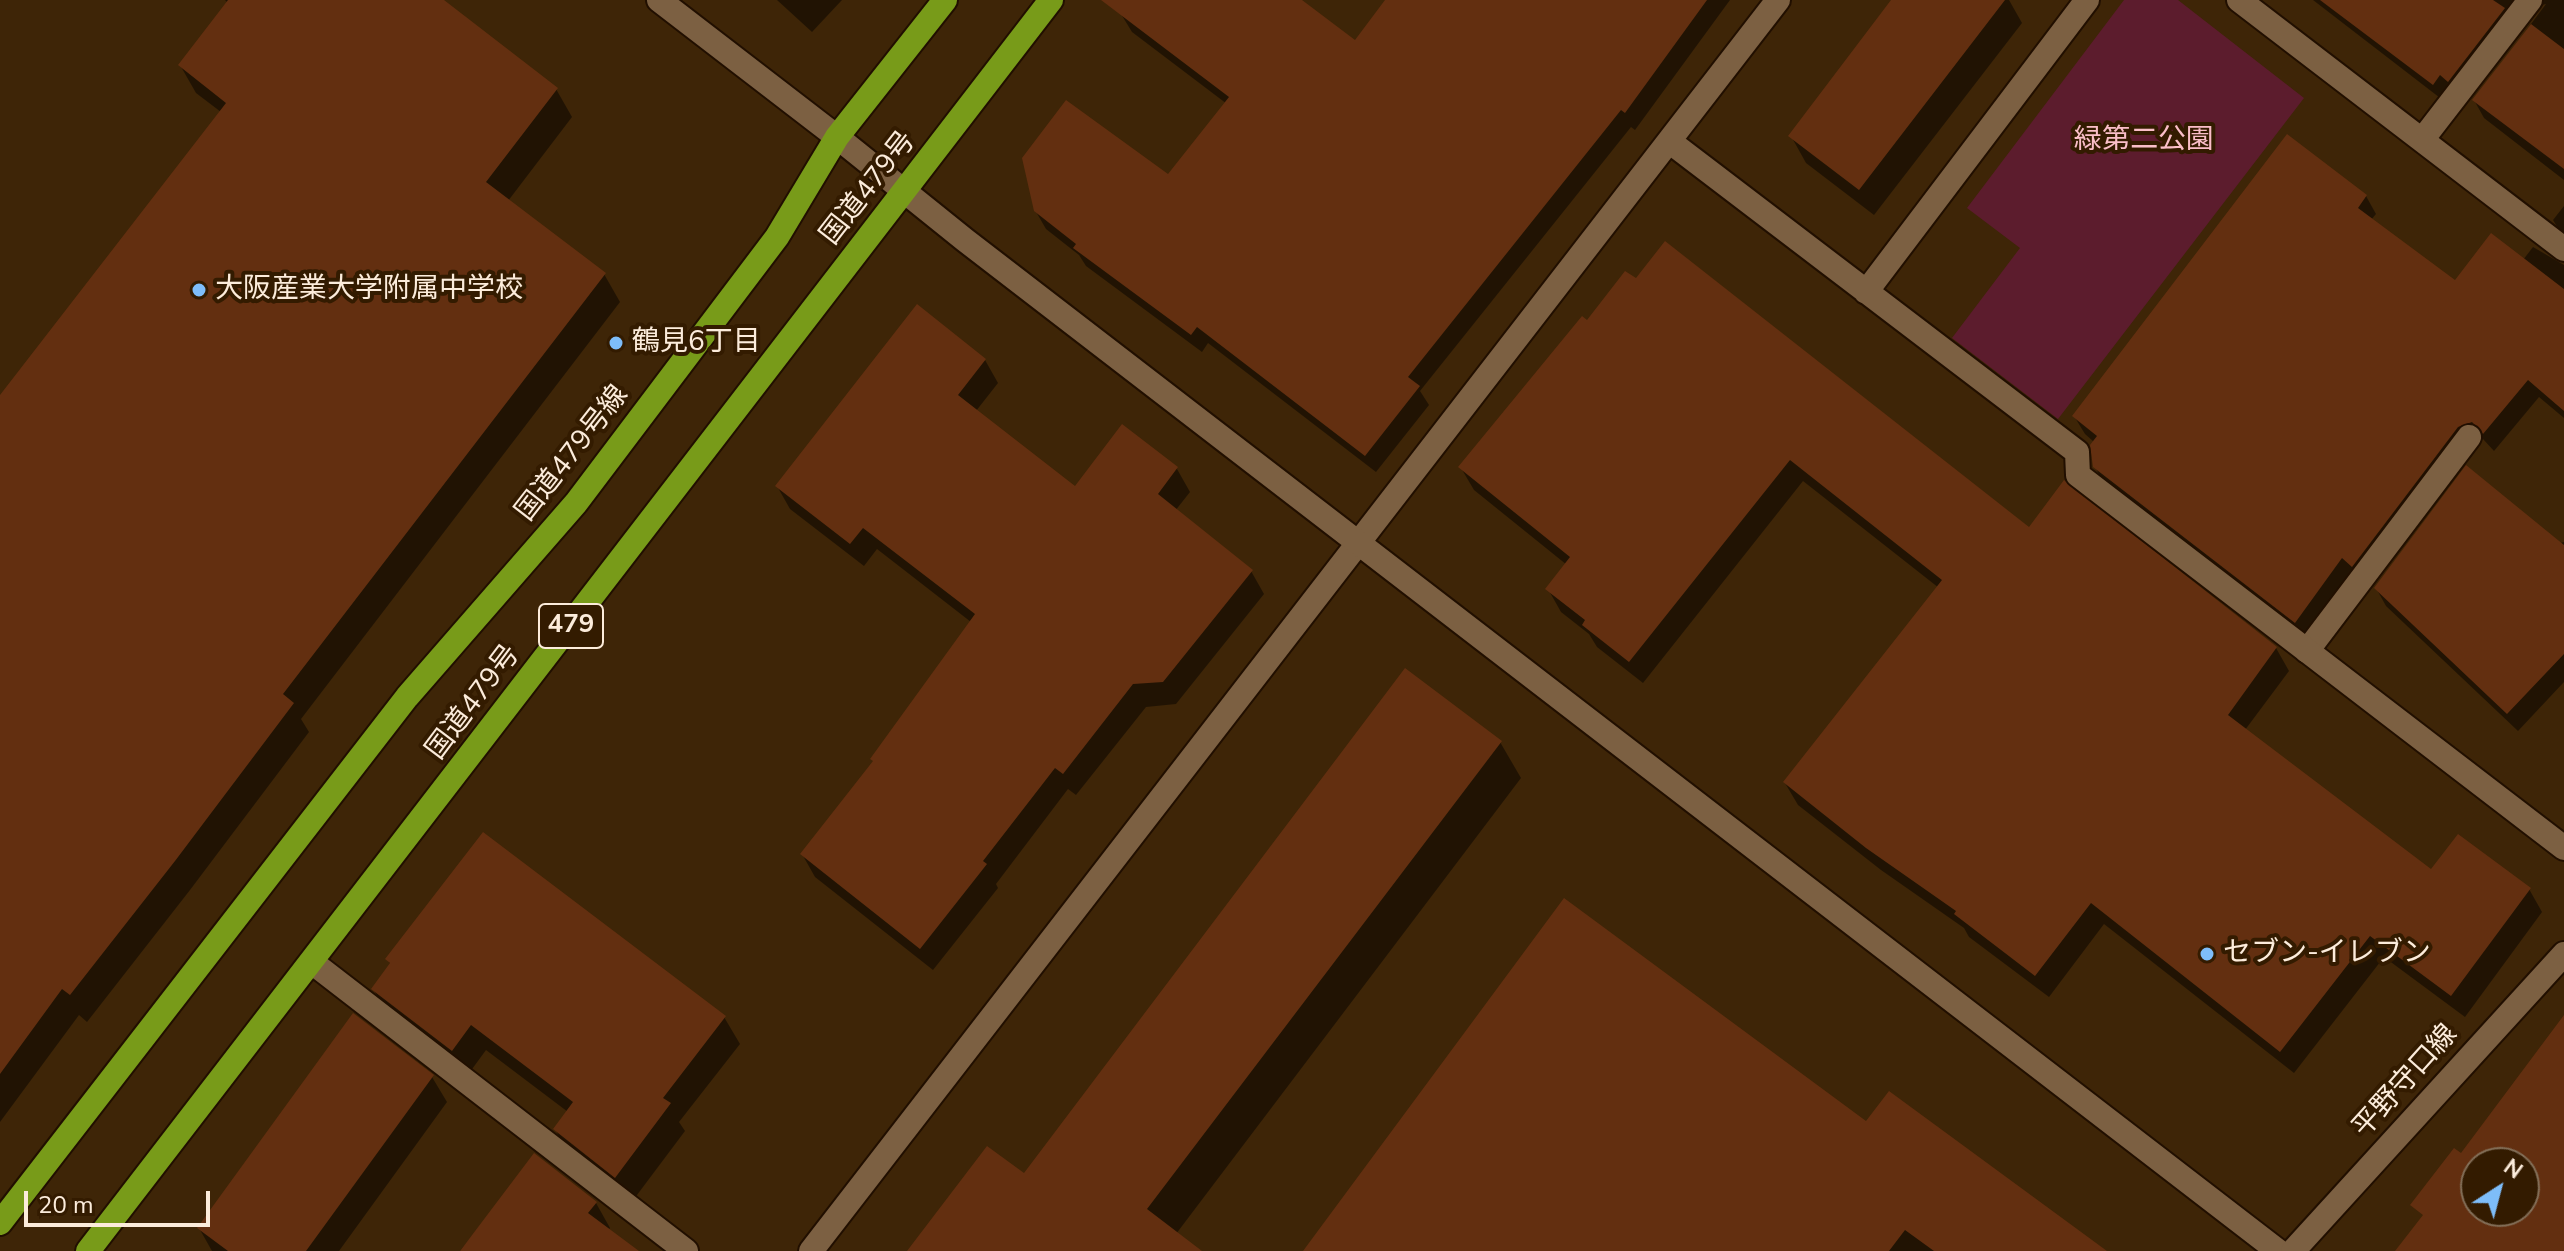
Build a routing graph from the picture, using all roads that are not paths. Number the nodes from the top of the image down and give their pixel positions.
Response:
1 (659, 0) edge
2 (945, 0) edge
3 (1051, 0) edge
4 (1778, 0) edge
5 (2087, 0) edge
6 (2239, 0) edge
7 (2530, 0) edge
8 (837, 137) junction
9 (2422, 140) junction
10 (1669, 141) junction
11 (905, 193) junction
12 (2564, 249) edge
13 (1866, 292) junction
14 (2469, 437) dead end
15 (1359, 542) junction
16 (2307, 651) junction
17 (2564, 848) edge
18 (2564, 954) edge
19 (313, 963) junction
20 (0, 1223) edge
21 (88, 1251) edge
22 (686, 1251) edge
23 (811, 1251) edge
24 (2278, 1251) edge
25 (2293, 1251) edge

1 - 8 street
2 - 8 highway, 国道479号線 / 479
3 - 11 highway, 国道479号 / 479
4 - 10 street
5 - 13 street
6 - 9 street
7 - 9 street
8 - 11 street
8 - 20 highway, 国道479号線 / 479
9 - 12 street
10 - 13 street
10 - 15 street
11 - 15 street
11 - 19 highway, 国道479号 / 479
13 - 16 street
14 - 16 street
15 - 23 street
15 - 24 street
16 - 17 street
18 - 25 street, 平野守口線
19 - 21 highway, 国道479号 / 479
19 - 22 street

